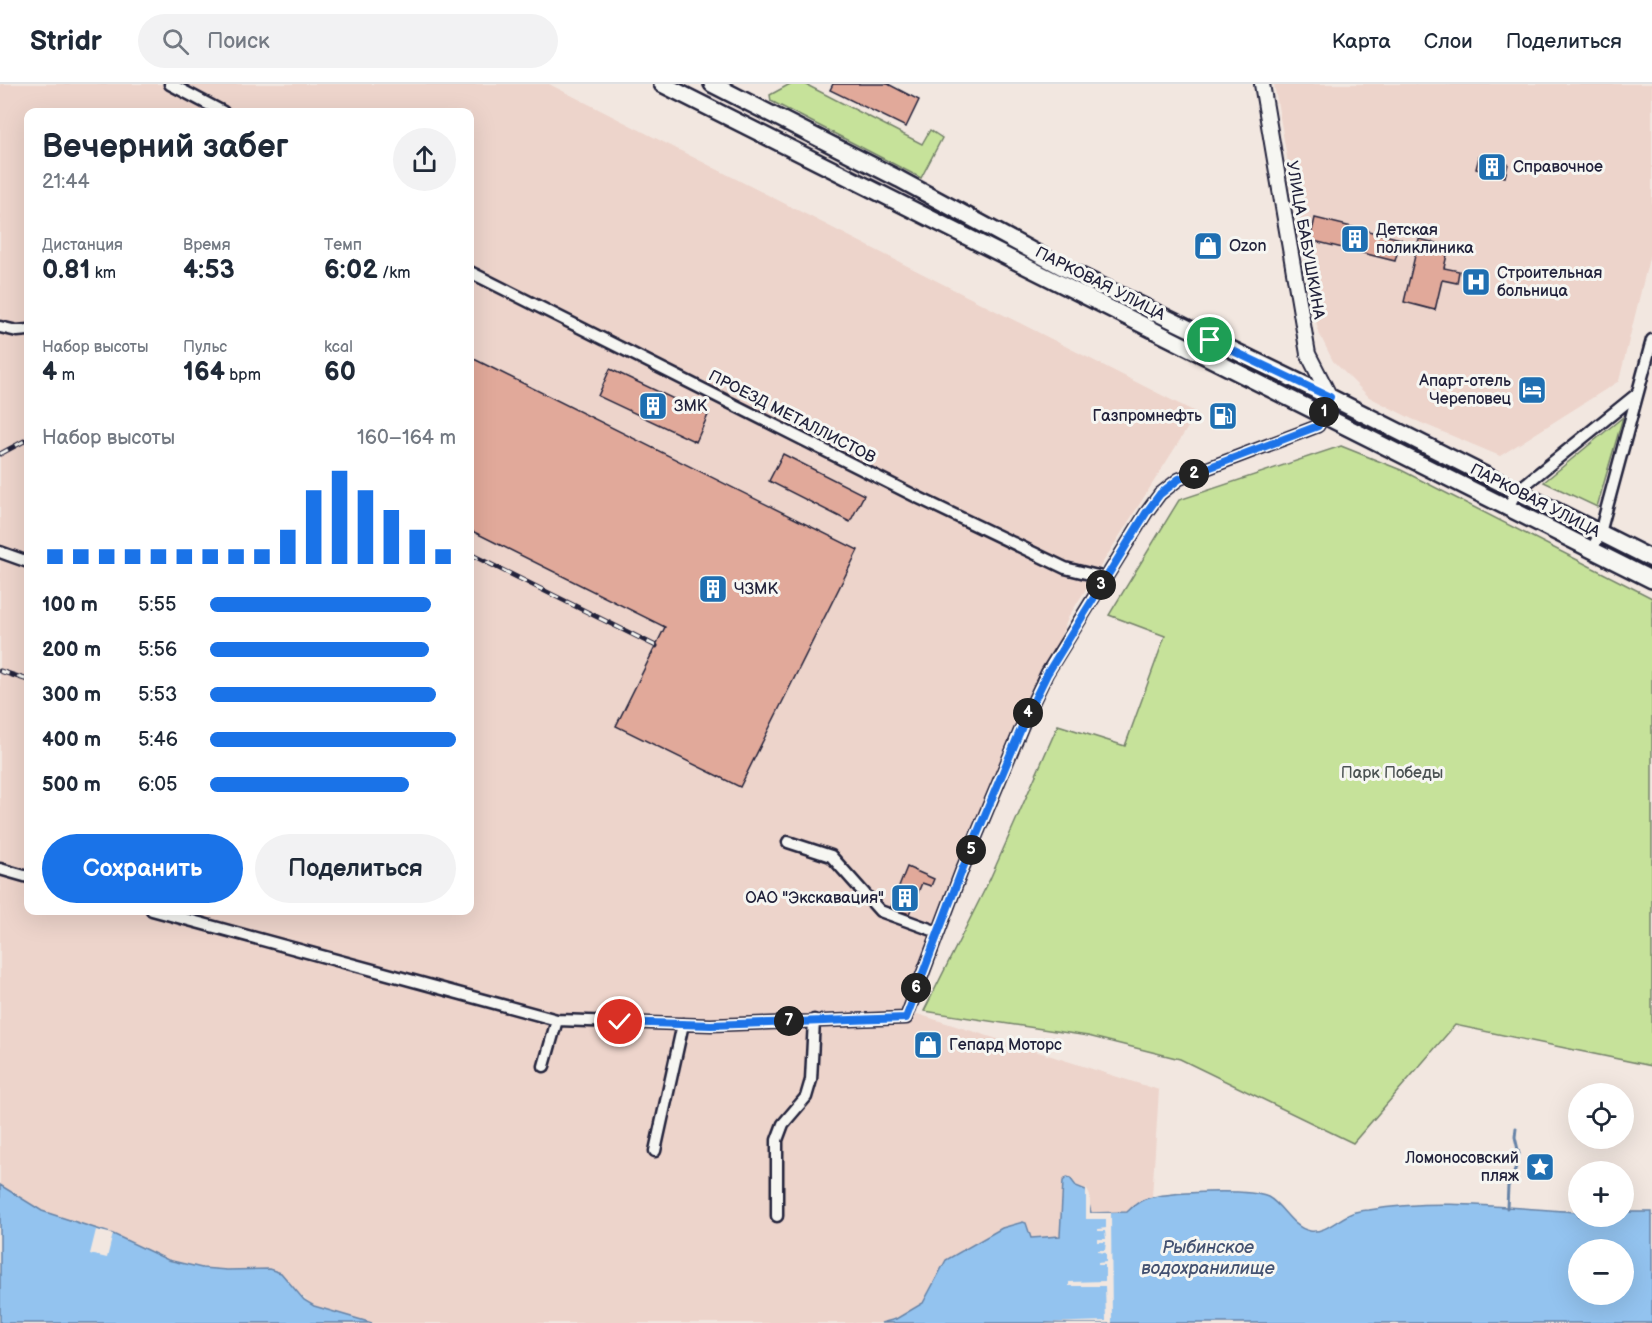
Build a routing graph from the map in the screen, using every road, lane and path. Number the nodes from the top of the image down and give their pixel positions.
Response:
1 (170, 84) edge
2 (662, 84) edge
3 (712, 84) edge
4 (1262, 84) edge
5 (216, 108) edge
6 (474, 274) edge
7 (0, 327) edge
8 (24, 330) edge
9 (1652, 340) edge
10 (1637, 393) junction
11 (1330, 397) junction
12 (1323, 416) junction
13 (1517, 490) junction
14 (1509, 507) junction
15 (1600, 533) junction
16 (1592, 550) junction
17 (0, 552) edge
18 (1652, 559) edge
19 (24, 561) edge
20 (1106, 578) junction
21 (1652, 580) edge
22 (788, 842) dead end
23 (0, 869) edge
24 (24, 876) edge
25 (170, 915) edge
26 (938, 932) junction
27 (557, 1020) junction
28 (814, 1020) junction
29 (683, 1024) junction
30 (544, 1066) dead end
31 (655, 1151) dead end
32 (777, 1216) dead end

1 - 5 street
2 - 12 main road, ПАРКОВАЯ УЛИЦА
3 - 11 main road, ПАРКОВАЯ УЛИЦА
4 - 11 street, УЛИЦА БАБУШКИНА
6 - 20 street, ПРОЕЗД МЕТАЛЛИСТОВ
7 - 8 street
9 - 10 street
10 - 13 street
10 - 15 street
11 - 12 street
11 - 13 main road, ПАРКОВАЯ УЛИЦА
12 - 14 main road, ПАРКОВАЯ УЛИЦА
12 - 20 street
13 - 14 street
13 - 15 main road, ПАРКОВАЯ УЛИЦА
14 - 16 main road, ПАРКОВАЯ УЛИЦА
15 - 16 street
15 - 18 main road, ПАРКОВАЯ УЛИЦА
16 - 21 main road, ПАРКОВАЯ УЛИЦА
17 - 19 street
20 - 26 street
22 - 26 street
23 - 24 street
25 - 27 street
26 - 28 street
27 - 29 street
27 - 30 street
28 - 29 street
28 - 32 street
29 - 31 street

